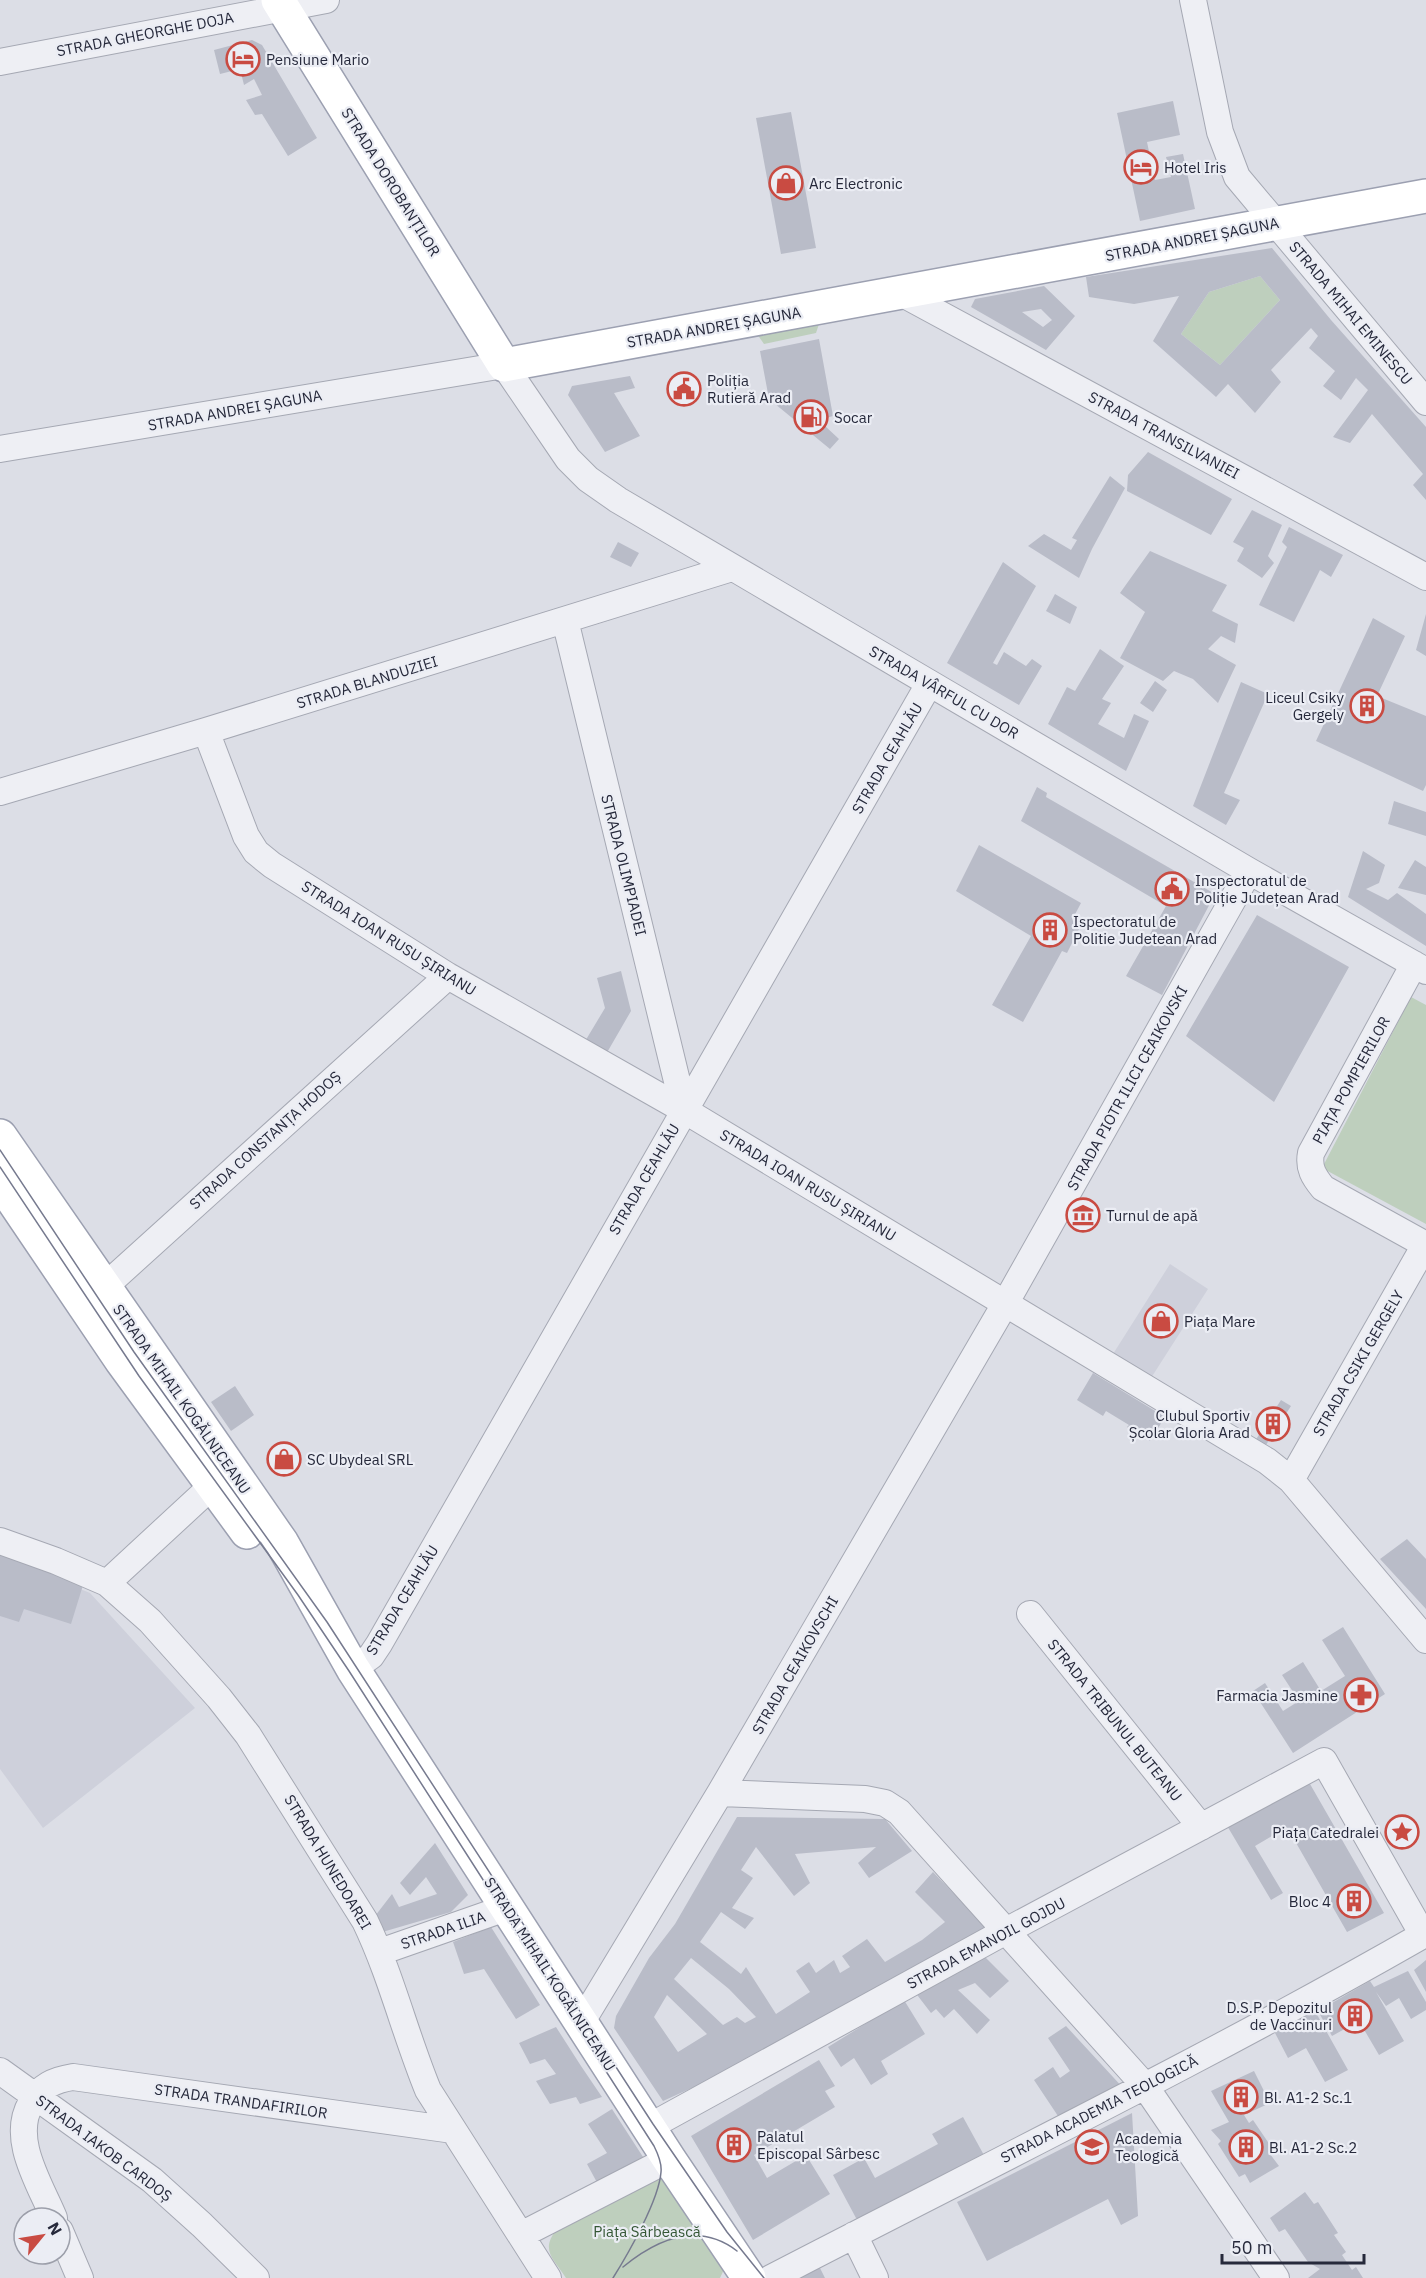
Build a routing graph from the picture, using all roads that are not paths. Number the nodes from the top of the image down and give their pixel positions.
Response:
1 (326, 0) edge
2 (1193, 0) edge
3 (280, 4) edge
4 (0, 62) edge
5 (1426, 196) edge
6 (1275, 223) junction
7 (901, 293) junction
8 (504, 365) junction
9 (1426, 402) edge
10 (0, 449) edge
11 (732, 568) junction
12 (1426, 577) edge
13 (565, 620) junction
14 (929, 684) junction
15 (206, 731) junction
16 (0, 792) edge
17 (1249, 871) junction
18 (1420, 968) edge
19 (448, 976) junction
20 (684, 1110) junction
21 (0, 1136) edge
22 (0, 1181) edge
23 (1426, 1245) edge
24 (94, 1296) junction
25 (1005, 1304) junction
26 (1291, 1480) junction
27 (213, 1485) junction
28 (0, 1541) edge
29 (107, 1583) junction
30 (1030, 1614) dead end
31 (1426, 1640) edge
32 (353, 1668) junction
33 (720, 1793) junction
34 (1201, 1827) junction
35 (506, 1908) junction
36 (1006, 1931) junction
37 (1424, 1935) joint
38 (380, 1952) junction
39 (581, 2024) junction
40 (0, 2071) edge
41 (1145, 2086) junction
42 (35, 2096) junction
43 (649, 2127) junction
44 (453, 2130) junction
45 (669, 2159) junction
46 (49, 2206) edge
47 (521, 2235) junction
48 (854, 2235) junction
49 (72, 2259) edge
50 (80, 2278) edge
51 (256, 2278) edge
52 (548, 2278) edge
53 (749, 2278) edge
54 (771, 2278) edge
55 (875, 2278) edge
56 (1276, 2278) edge

1 - 3 street, STRADA GHEORGHE DOJA
2 - 6 street, STRADA MIHAI EMINESCU
3 - 4 street, STRADA GHEORGHE DOJA
3 - 8 main road, STRADA DOROBANȚILOR
5 - 6 main road, STRADA ANDREI ȘAGUNA
6 - 7 main road, STRADA ANDREI ȘAGUNA
6 - 9 street, STRADA MIHAI EMINESCU
7 - 8 main road, STRADA ANDREI ȘAGUNA
7 - 12 street, STRADA TRANSILVANIEI
8 - 10 street, STRADA ANDREI ȘAGUNA
8 - 11 street, STRADA VÂRFUL CU DOR
11 - 13 street, STRADA BLANDUZIEI
11 - 14 street, STRADA VÂRFUL CU DOR
13 - 15 street, STRADA BLANDUZIEI
13 - 20 street, STRADA OLIMPIADEI
14 - 17 street, STRADA VÂRFUL CU DOR
14 - 20 street, STRADA CEAHLĂU
15 - 16 street, STRADA BLANDUZIEI
15 - 19 street, STRADA IOAN RUSU ȘIRIANU
17 - 18 street, STRADA VÂRFUL CU DOR
17 - 25 street, STRADA PIOTR ILICI CEAIKOVSKI
18 - 23 street, PIAȚA POMPIERILOR
19 - 20 street, STRADA IOAN RUSU ȘIRIANU
19 - 24 street, STRADA CONSTANȚA HODOȘ
20 - 25 street, STRADA IOAN RUSU ȘIRIANU
20 - 32 street, STRADA CEAHLĂU
21 - 24 main road, STRADA MIHAIL KOGĂLNICEANU
22 - 24 main road, STRADA MIHAIL KOGĂLNICEANU
23 - 26 street, STRADA CSIKI GERGELY
24 - 27 main road, STRADA MIHAIL KOGĂLNICEANU
24 - 32 main road, STRADA MIHAIL KOGĂLNICEANU
25 - 26 street, STRADA IOAN RUSU ȘIRIANU
25 - 33 street, STRADA CEAIKOVSCHI
26 - 31 street, STRADA IOAN RUSU ȘIRIANU
27 - 29 street
27 - 32 main road, STRADA MIHAIL KOGĂLNICEANU
28 - 29 street, STRADA HUNEDOAREI
29 - 38 street, STRADA HUNEDOAREI
30 - 34 street, STRADA TRIBUNUL BUTEANU
32 - 35 main road, STRADA MIHAIL KOGĂLNICEANU
33 - 36 street
33 - 39 street, STRADA CEAIKOVSCHI
34 - 36 street, STRADA EMANOIL GOJDU
34 - 37 street, STRADA EMANOIL GOJDU
35 - 38 street, STRADA ILIA
35 - 39 main road, STRADA MIHAIL KOGĂLNICEANU
36 - 41 street
36 - 43 street, STRADA EMANOIL GOJDU
37 - 41 street, STRADA ACADEMIA TEOLOGICĂ
38 - 44 street, STRADA HUNEDOAREI
39 - 43 main road, STRADA MIHAIL KOGĂLNICEANU
40 - 42 street, STRADA IAKOB CARDOȘ
41 - 48 street, STRADA ACADEMIA TEOLOGICĂ
41 - 56 street
42 - 44 street, STRADA TRANDAFIRILOR
42 - 46 street
42 - 51 street, STRADA IAKOB CARDOȘ
43 - 45 main road, STRADA MIHAIL KOGĂLNICEANU
44 - 47 street, STRADA HUNEDOAREI
45 - 47 street
45 - 53 main road, STRADA MIHAIL KOGĂLNICEANU
47 - 52 street, STRADA HUNEDOAREI
48 - 54 street, STRADA ACADEMIA TEOLOGICĂ
48 - 55 street
49 - 50 street

